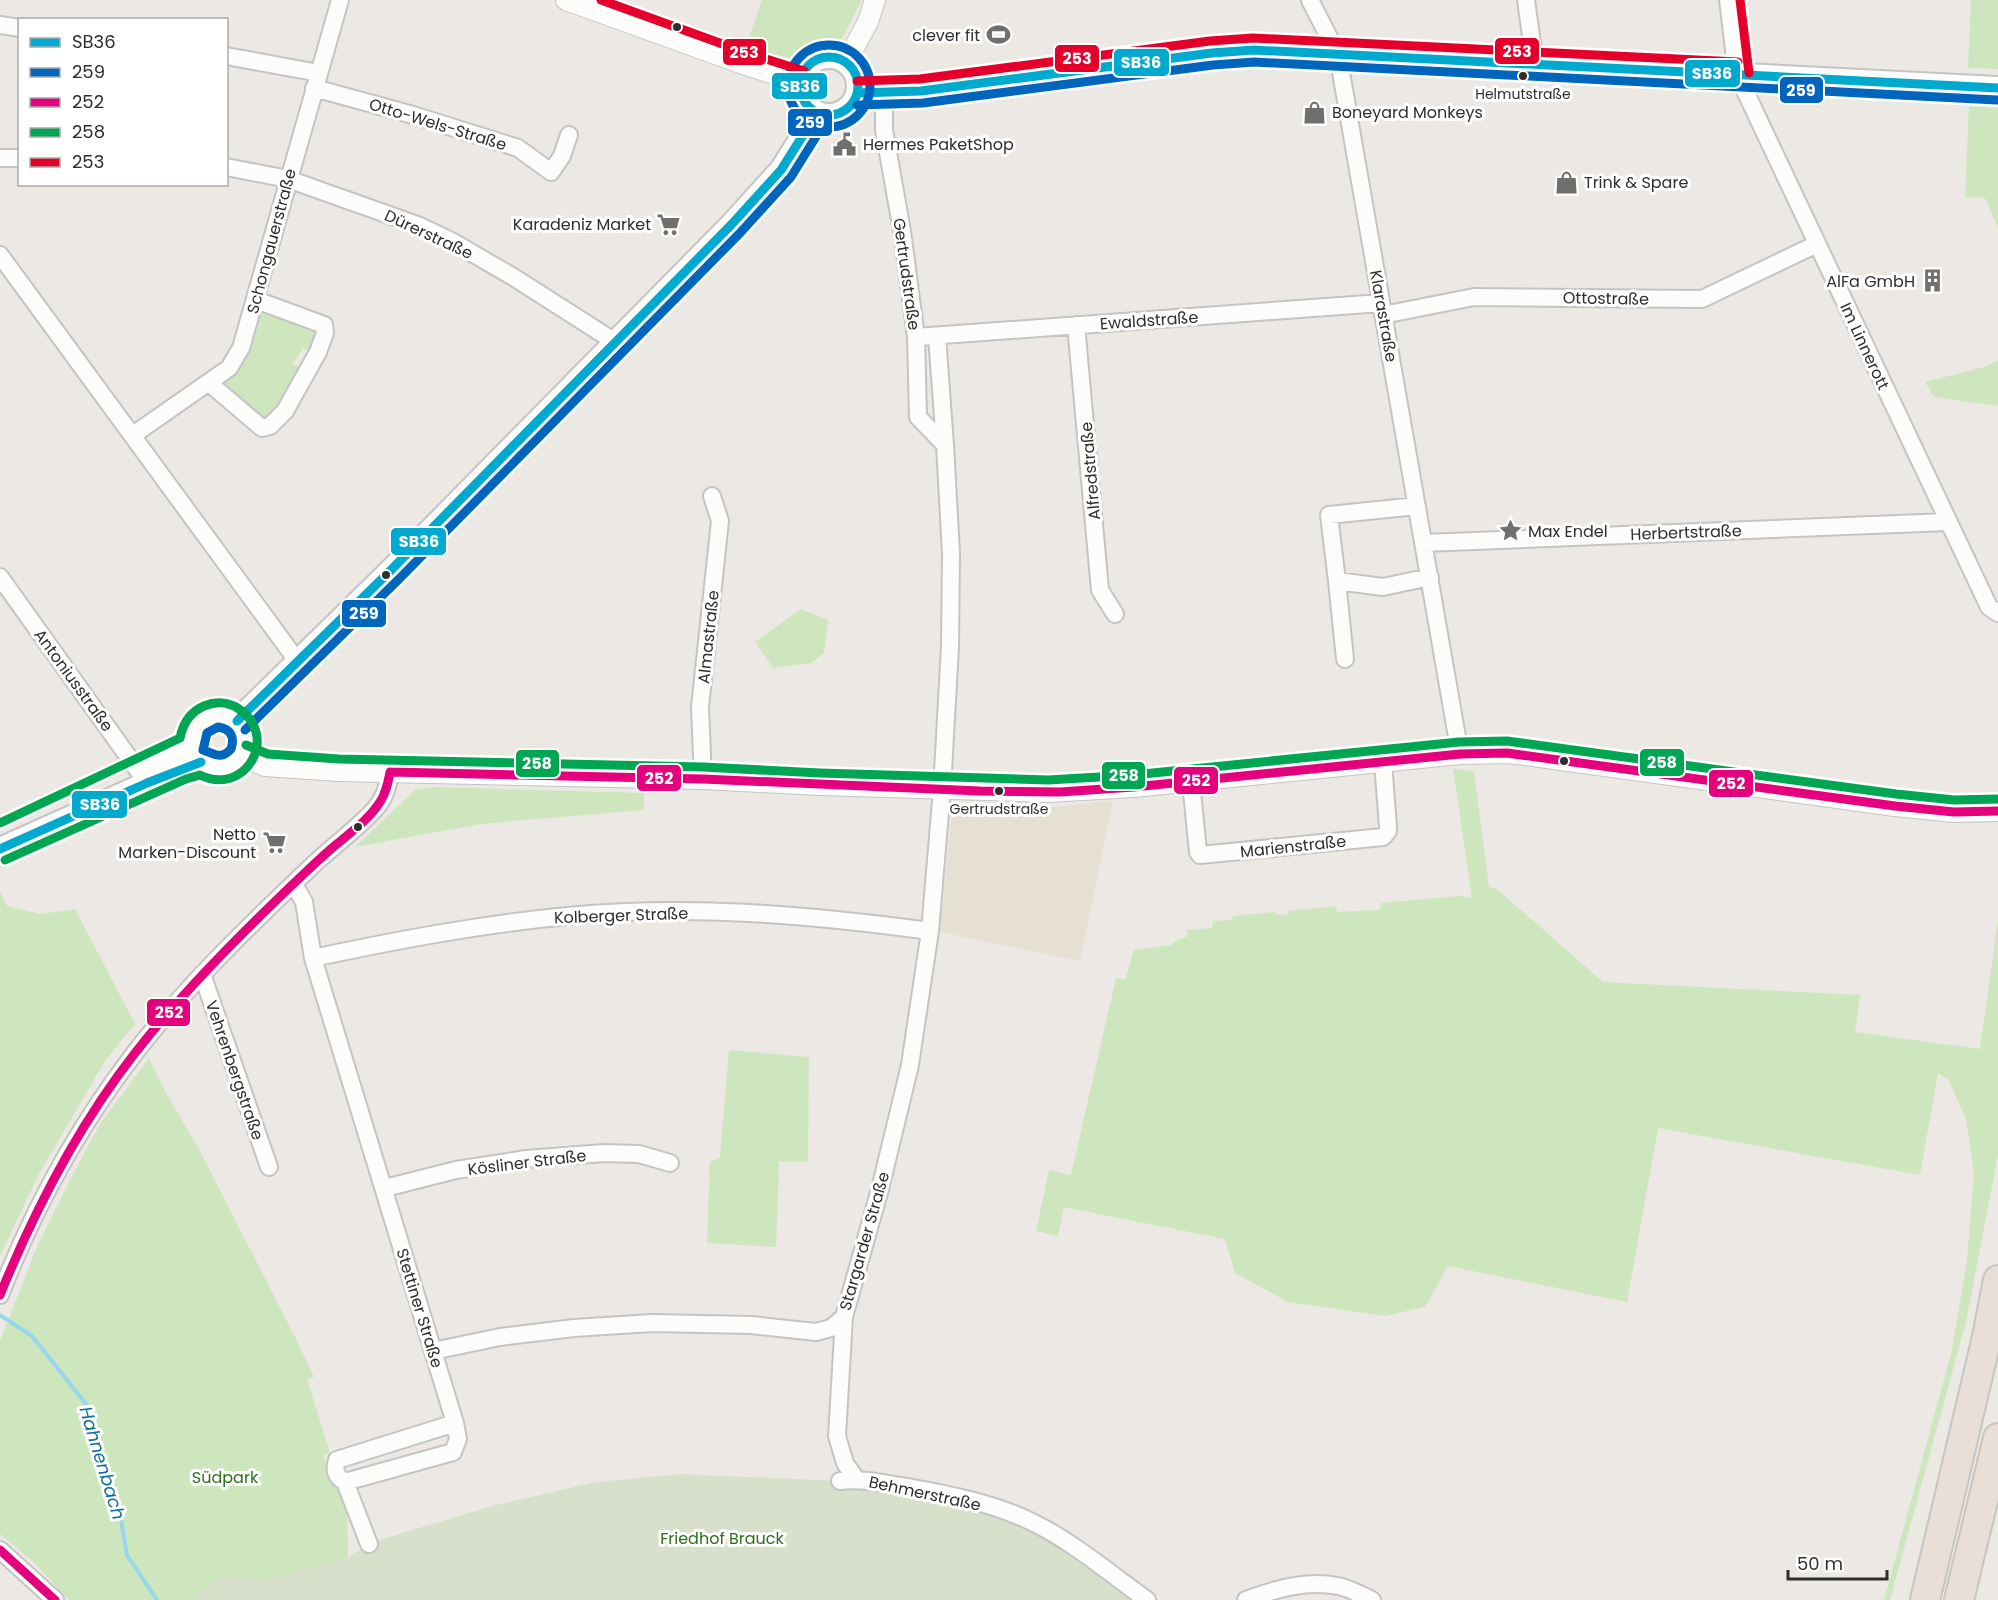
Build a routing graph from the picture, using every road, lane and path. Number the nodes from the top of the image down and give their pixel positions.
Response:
1 (340, 0) edge
2 (566, 0) edge
3 (868, 0) edge
4 (875, 0) edge
5 (1310, 0) edge
6 (1526, 0) edge
7 (1728, 0) edge
8 (0, 26) edge
9 (18, 28) edge
10 (1338, 55) junction
11 (228, 57) edge
12 (840, 59) junction
13 (1535, 65) junction
14 (1737, 74) junction
15 (317, 80) junction
16 (800, 82) junction
17 (1998, 88) edge
18 (857, 93) junction
19 (884, 93) junction
20 (817, 113) junction
21 (569, 135) dead end
22 (0, 158) edge
23 (18, 158) edge
24 (228, 167) edge
25 (288, 179) junction
26 (1817, 244) junction
27 (0, 255) edge
28 (256, 300) junction
29 (1382, 309) junction
30 (1076, 325) junction
31 (937, 336) junction
32 (916, 337) junction
33 (615, 342) junction
34 (209, 383) junction
35 (133, 435) junction
36 (945, 445) junction
37 (712, 496) dead end
38 (1417, 506) junction
39 (1947, 522) junction
40 (1424, 543) junction
41 (0, 577) edge
42 (1430, 577) junction
43 (1337, 581) junction
44 (1998, 613) edge
45 (1115, 614) dead end
46 (1345, 659) dead end
47 (298, 662) junction
48 (237, 721) junction
49 (196, 753) junction
50 (1460, 754) junction
51 (241, 756) junction
52 (1383, 762) junction
53 (390, 772) junction
54 (143, 777) junction
55 (703, 779) junction
56 (1191, 782) junction
57 (942, 789) junction
58 (1998, 811) edge
59 (0, 836) edge
60 (0, 849) edge
61 (294, 884) junction
62 (930, 931) junction
63 (314, 958) junction
64 (201, 974) junction
65 (670, 1163) dead end
66 (269, 1167) dead end
67 (385, 1188) junction
68 (1998, 1280) edge
69 (1, 1292) edge
70 (844, 1317) junction
71 (433, 1351) junction
72 (454, 1424) junction
73 (1998, 1438) edge
74 (345, 1482) junction
75 (369, 1544) dead end
76 (0, 1550) edge
77 (55, 1600) edge
78 (1147, 1600) edge
79 (1246, 1600) edge
80 (1372, 1600) edge
81 (1925, 1600) edge
82 (1959, 1600) edge

1 - 15 street, Schongauerstraße
2 - 16 street
3 - 12 street
4 - 12 street
5 - 10 street, Klarastraße
6 - 13 street
7 - 14 street
8 - 9 street
10 - 13 main road
10 - 19 main road
10 - 29 street, Klarastraße
11 - 15 street
12 - 16 main road
12 - 18 main road
13 - 14 main road
14 - 17 main road
14 - 26 street, Im Linnerott
15 - 21 street, Otto-Wels-Straße
15 - 25 street, Schongauerstraße
16 - 20 main road
18 - 19 main road
18 - 20 main road
19 - 32 street, Gertrudstraße
20 - 33 main road
22 - 23 street
24 - 25 street, Dürerstraße
25 - 28 street, Schongauerstraße
25 - 33 street, Dürerstraße
26 - 29 street, Ottostraße
26 - 39 street, Im Linnerott
27 - 35 street
28 - 34 street, Schongauerstraße
28 - 34 street
29 - 30 street, Ewaldstraße
29 - 38 street, Klarastraße
30 - 31 street, Ewaldstraße
30 - 45 street, Alfredstraße
31 - 32 street, Ewaldstraße
31 - 36 street, Gertrudstraße
32 - 36 street, Gertrudstraße
33 - 47 main road
34 - 35 street, Schongauerstraße
35 - 47 street
36 - 57 street, Gertrudstraße
37 - 55 street, Almastraße
38 - 40 street, Klarastraße
38 - 43 street
39 - 40 street, Herbertstraße
39 - 44 street, Im Linnerott
40 - 42 street, Klarastraße
41 - 54 street, Antoniusstraße
42 - 43 street
42 - 50 street, Klarastraße
43 - 46 street
47 - 48 main road
48 - 49 main road
48 - 51 main road
49 - 51 main road
49 - 54 main road
50 - 52 street
50 - 58 street
51 - 53 street
52 - 56 street
52 - 56 street, Marienstraße
53 - 55 street
53 - 61 street, Vehrenbergstraße
54 - 59 main road
54 - 60 main road
55 - 57 street
56 - 57 street
57 - 62 street, Stargarder Straße
61 - 63 street, Stettiner Straße
61 - 64 street, Vehrenbergstraße
62 - 63 street, Kolberger Straße
62 - 70 street, Stargarder Straße
63 - 67 street, Stettiner Straße
64 - 66 street, Vehrenbergstraße
64 - 69 street, Vehrenbergstraße
65 - 67 street, Kösliner Straße
67 - 71 street, Stettiner Straße
68 - 81 highway
70 - 71 street, Stargarder Straße
70 - 78 street, Behmerstraße
71 - 72 street, Stettiner Straße
72 - 74 street, Stettiner Straße
72 - 74 street
73 - 82 highway
74 - 75 street
76 - 77 street
79 - 80 street

